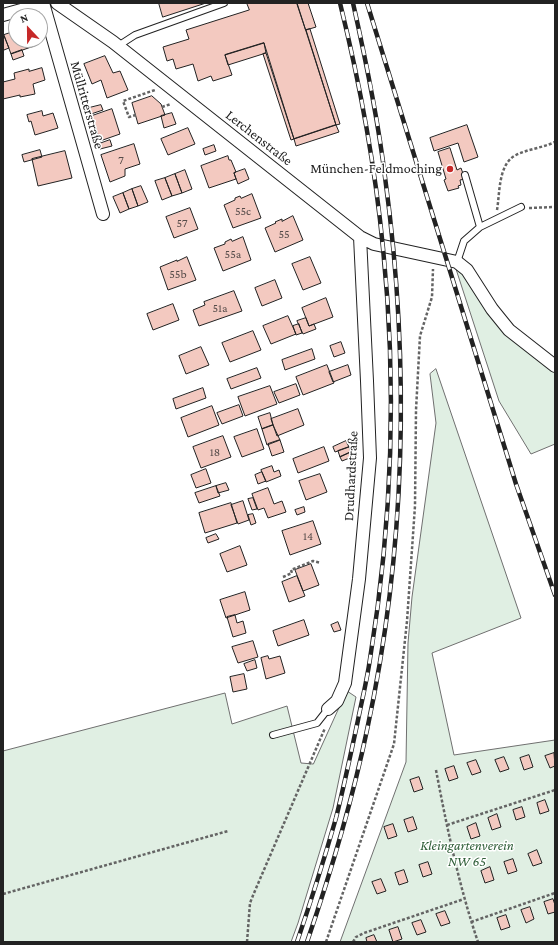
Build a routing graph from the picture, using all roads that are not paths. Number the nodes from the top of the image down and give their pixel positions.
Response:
1 (43, 3) edge
2 (57, 3) edge
3 (224, 3) edge
4 (3, 15) edge
5 (118, 46) junction
6 (466, 175) dead end
7 (521, 207) road end
8 (103, 214) dead end
9 (480, 227) junction
10 (360, 237) junction
11 (457, 262) junction
12 (555, 366) edge
13 (328, 709) joint
14 (273, 734) dead end

1 - 4 street
1 - 8 street, Müllritterstraße
2 - 5 street, Lerchenstraße
3 - 5 lane
5 - 10 street, Lerchenstraße
6 - 9 lane
7 - 9 lane
9 - 11 lane
10 - 11 street, Lerchenstraße
10 - 13 street, Drudhardstraße
11 - 12 street
13 - 14 lane

